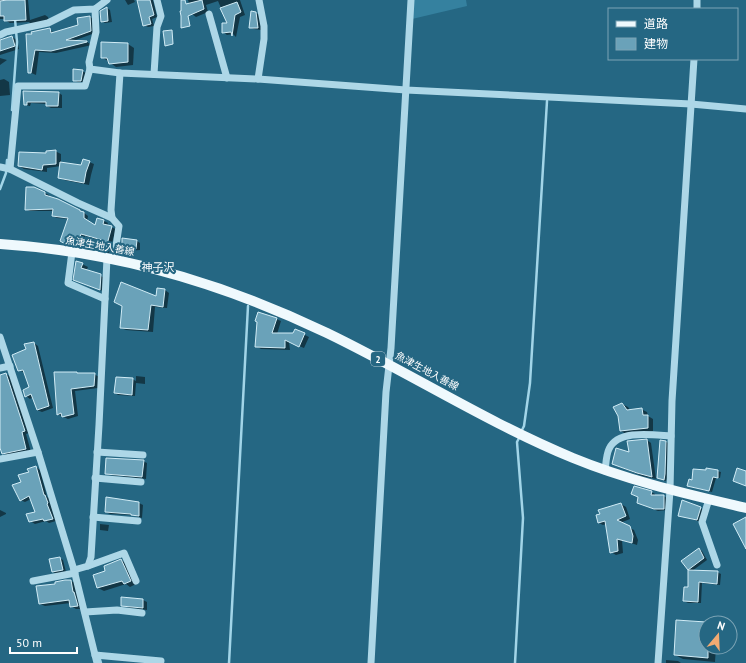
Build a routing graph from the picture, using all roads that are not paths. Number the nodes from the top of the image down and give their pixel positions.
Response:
1 (107, 0) edge
2 (157, 0) edge
3 (259, 0) edge
4 (411, 0) edge
5 (96, 9) junction
6 (209, 14) dead end
7 (0, 35) edge
8 (694, 60) edge
9 (90, 69) junction
10 (120, 73) junction
11 (154, 74) junction
12 (227, 78) junction
13 (258, 79) junction
14 (406, 90) junction
15 (692, 104) junction
16 (746, 109) edge
17 (0, 167) edge
18 (10, 169) junction
19 (112, 218) junction
20 (0, 244) edge
21 (72, 252) junction
22 (110, 258) junction
23 (105, 299) junction
24 (0, 337) edge
25 (388, 364) junction
26 (10, 366) junction
27 (0, 368) edge
28 (671, 436) junction
29 (38, 452) junction
30 (97, 452) junction
31 (143, 455) dead end
32 (0, 459) edge
33 (605, 471) junction
34 (96, 478) junction
35 (141, 482) dead end
36 (670, 490) junction
37 (709, 499) junction
38 (746, 508) edge
39 (93, 517) junction
40 (138, 521) dead end
41 (717, 565) dead end
42 (88, 566) junction
43 (74, 572) junction
44 (33, 581) dead end
45 (136, 581) dead end
46 (85, 612) junction
47 (142, 613) dead end
48 (95, 655) junction
49 (161, 661) dead end
50 (97, 663) edge
51 (371, 663) edge
52 (658, 663) edge

1 - 5 street
2 - 11 street
3 - 13 street
4 - 14 street
5 - 7 street
5 - 9 street
6 - 12 street
8 - 15 street
9 - 10 street
9 - 18 street
10 - 11 street
10 - 19 street
11 - 12 street
12 - 13 street
13 - 14 street
14 - 15 street
14 - 25 street
15 - 16 street
15 - 28 street
17 - 18 street
18 - 19 street
19 - 22 street
20 - 21 main road, 魚津生地入善線 / 2
21 - 22 main road, 魚津生地入善線 / 2
21 - 23 street
22 - 23 street
22 - 25 main road, 魚津生地入善線 / 2
23 - 30 street
24 - 26 street
25 - 33 main road, 魚津生地入善線 / 2
25 - 51 street
26 - 27 street
26 - 29 street
28 - 33 street
28 - 36 street
29 - 32 street
29 - 43 street
30 - 31 street
30 - 34 street
33 - 36 main road, 魚津生地入善線 / 2
34 - 35 street
34 - 39 street
36 - 37 main road, 魚津生地入善線 / 2
36 - 52 street
37 - 38 main road, 魚津生地入善線 / 2
37 - 41 street
39 - 40 street
39 - 42 street
42 - 43 street
42 - 45 street
43 - 44 street
43 - 46 street
46 - 47 street
46 - 48 street
48 - 49 street
48 - 50 street

